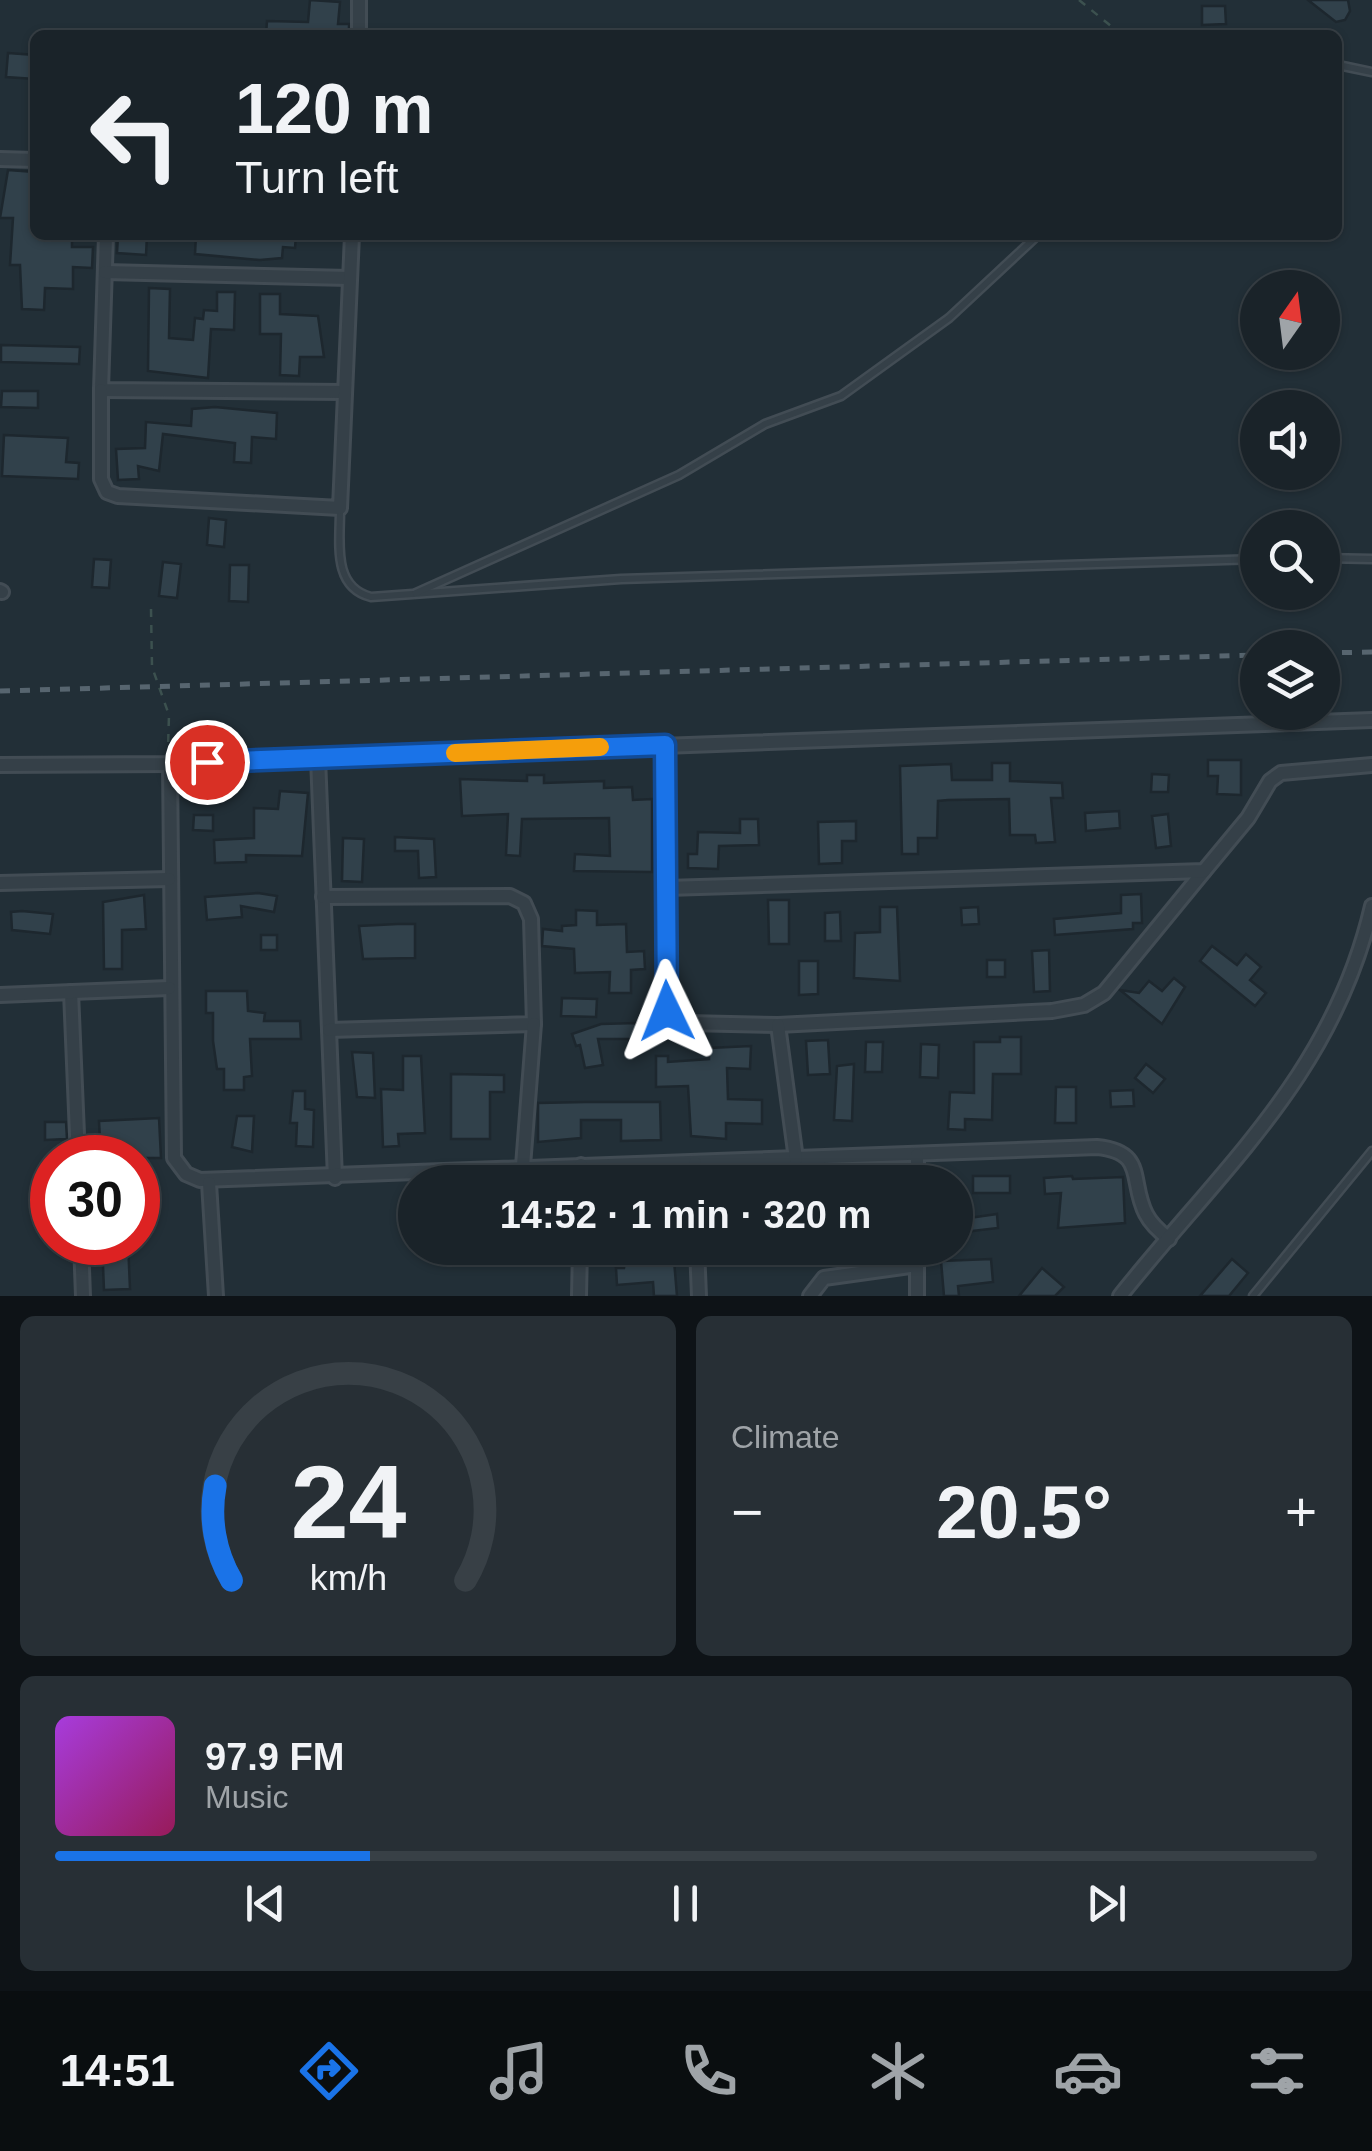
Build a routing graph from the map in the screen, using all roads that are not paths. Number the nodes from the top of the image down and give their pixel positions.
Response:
1 (360, 0) edge
2 (358, 30) edge
3 (1342, 65) edge
4 (1372, 72) edge
5 (0, 159) edge
6 (30, 160) edge
7 (106, 240) edge
8 (352, 240) edge
9 (1033, 240) edge
10 (105, 272) junction
11 (349, 278) junction
12 (101, 390) junction
13 (345, 392) junction
14 (340, 508) junction
15 (1340, 558) edge
16 (1372, 558) edge
17 (1240, 561) edge
18 (410, 595) junction
19 (1372, 720) edge
20 (665, 745) junction
21 (318, 758) junction
22 (170, 764) junction
23 (0, 765) edge
24 (1372, 765) edge
25 (1204, 871) junction
26 (169, 879) junction
27 (0, 883) edge
28 (668, 888) junction
29 (323, 896) junction
30 (1372, 906) edge
31 (168, 988) junction
32 (71, 992) junction
33 (0, 995) edge
34 (534, 1024) junction
35 (778, 1025) junction
36 (329, 1030) junction
37 (77, 1135) edge
38 (1372, 1151) edge
39 (917, 1154) junction
40 (796, 1160) junction
41 (695, 1163) joint
42 (523, 1165) edge
43 (581, 1165) edge
44 (917, 1165) edge
45 (398, 1174) edge
46 (335, 1178) junction
47 (209, 1183) junction
48 (1168, 1239) junction
49 (82, 1265) edge
50 (580, 1265) edge
51 (698, 1265) edge
52 (917, 1265) joint
53 (83, 1296) edge
54 (216, 1296) edge
55 (579, 1296) edge
56 (699, 1296) edge
57 (810, 1296) edge
58 (917, 1296) edge
59 (1120, 1296) edge
60 (1253, 1296) edge

1 - 2 street
3 - 4 lane
5 - 6 street
7 - 10 street
8 - 11 street
9 - 18 lane
10 - 11 street
10 - 12 street
11 - 13 street
12 - 13 street
12 - 14 street
13 - 14 street
14 - 18 lane
15 - 16 lane
17 - 18 lane
19 - 20 street
20 - 21 street
20 - 28 street
21 - 22 street
21 - 29 street
22 - 23 street
22 - 26 street
24 - 25 street
25 - 28 street
25 - 35 street
26 - 27 street
26 - 31 street
28 - 35 street
29 - 34 street
29 - 36 street
30 - 48 street
31 - 32 street
31 - 47 street
32 - 33 street
32 - 37 street
34 - 36 street
34 - 42 street
35 - 40 street
36 - 46 street
38 - 60 lane
39 - 40 street
39 - 44 street
39 - 48 street
40 - 41 street
41 - 43 street
45 - 46 street
46 - 47 street
47 - 54 street
48 - 59 street
49 - 53 street
50 - 55 street
51 - 56 street
52 - 57 street
52 - 58 street

